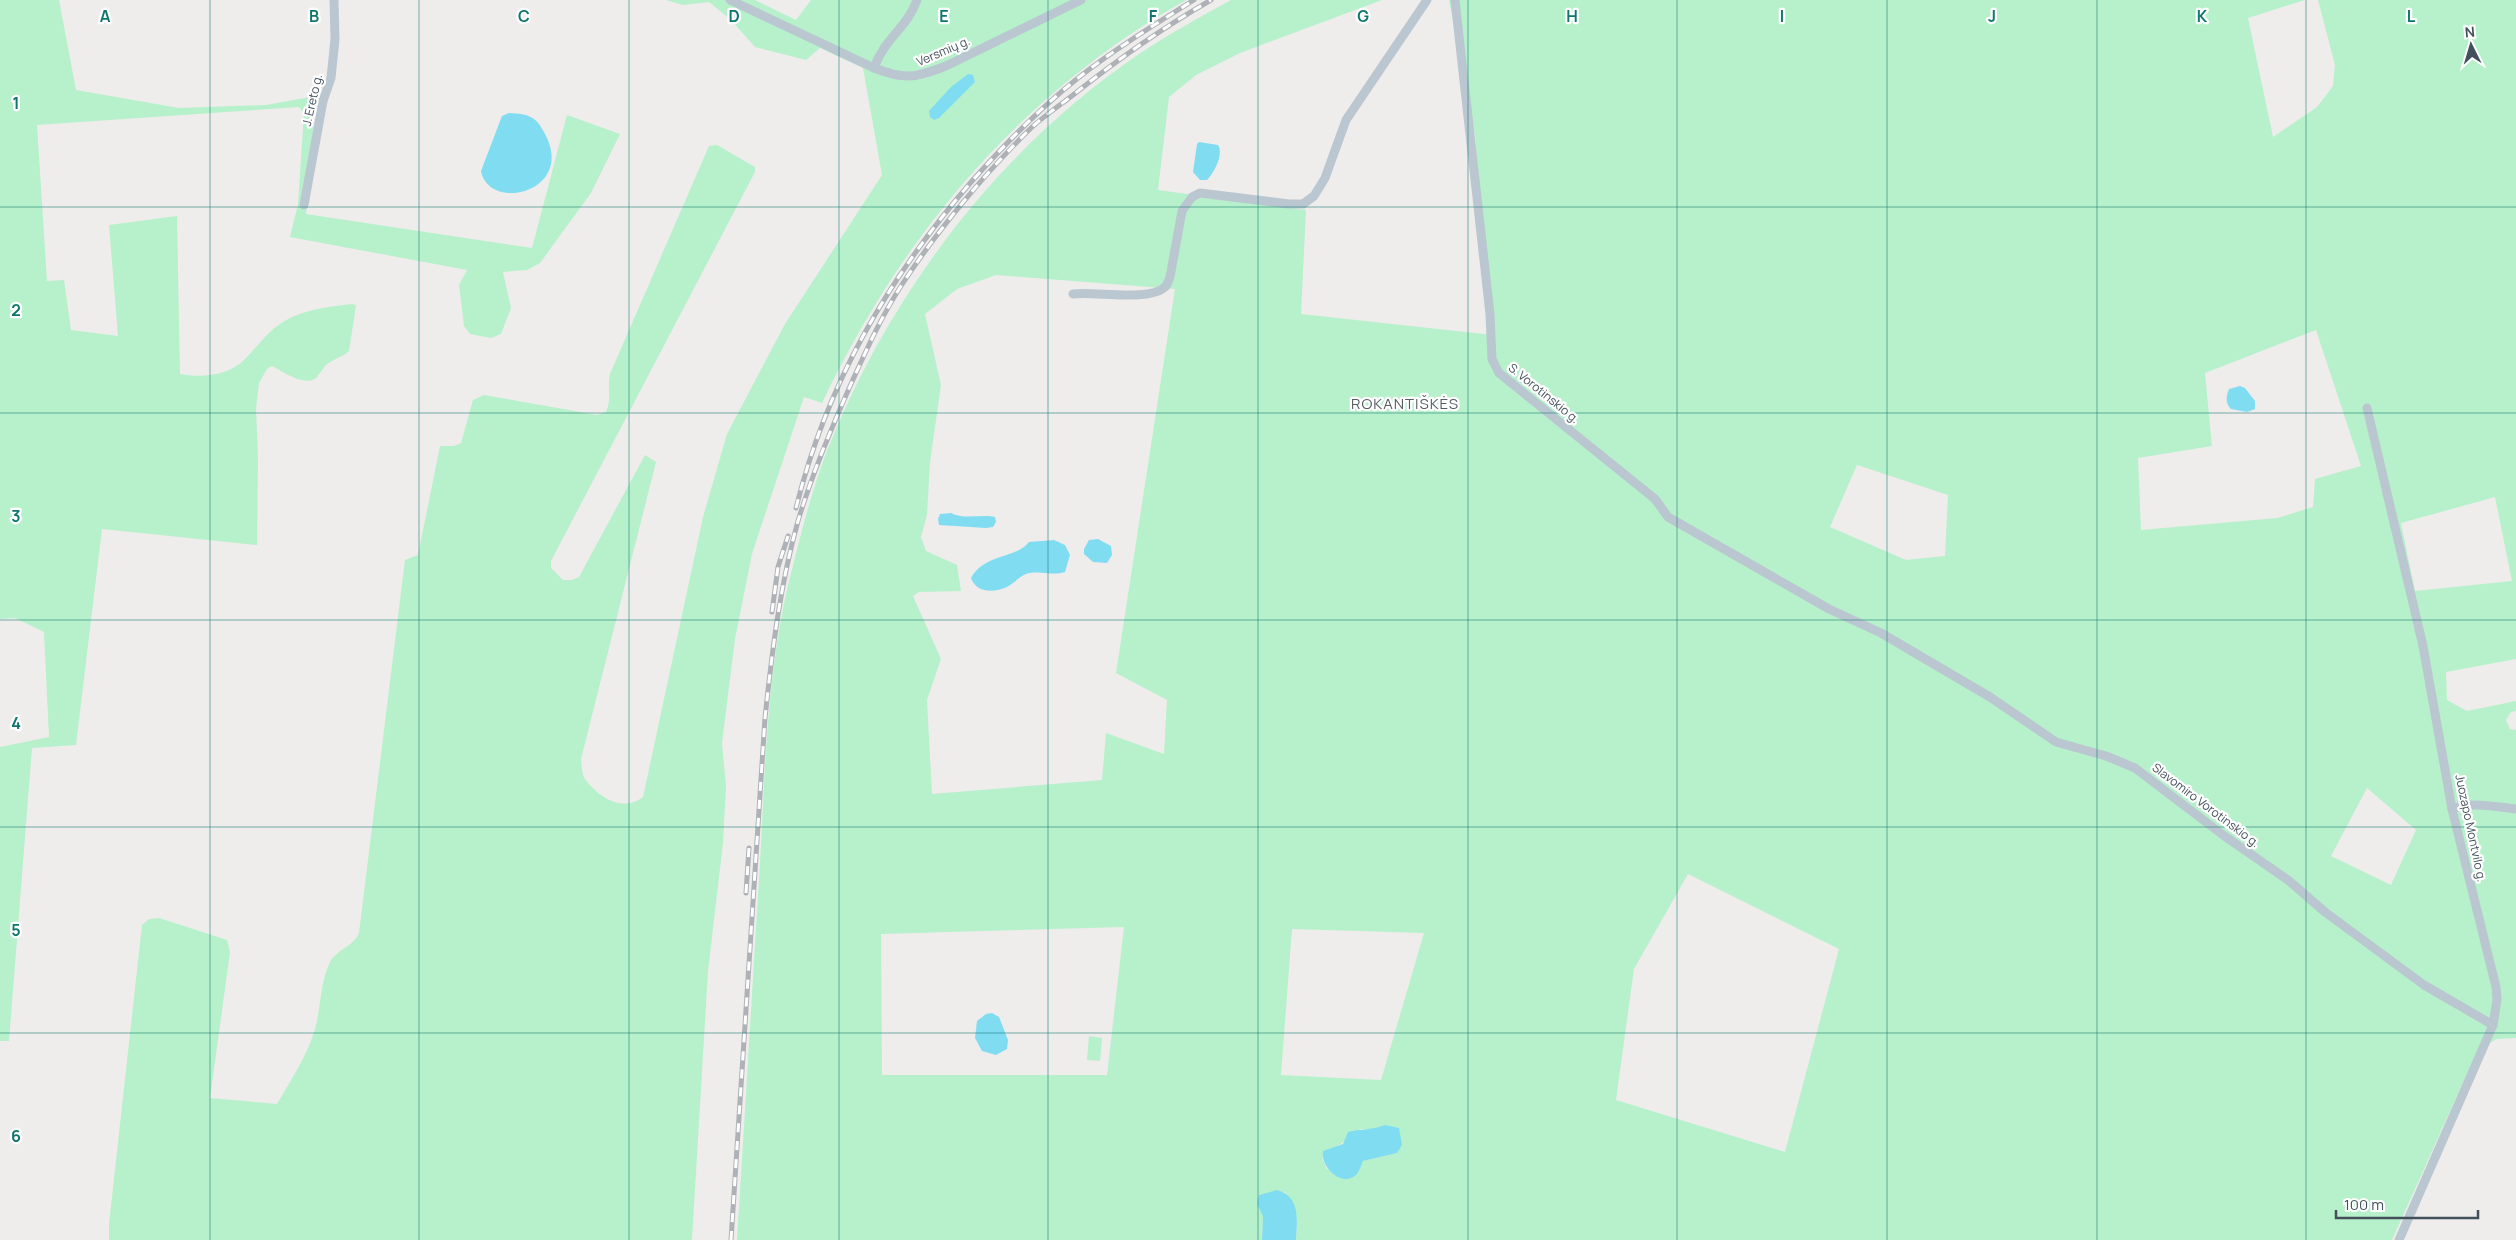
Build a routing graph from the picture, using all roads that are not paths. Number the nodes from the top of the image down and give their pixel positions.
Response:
1 (334, 0) edge
2 (730, 0) edge
3 (917, 0) edge
4 (1081, 0) edge
5 (1427, 0) edge
6 (1455, 0) edge
7 (874, 68) junction
8 (304, 205) dead end
9 (1073, 294) dead end
10 (2367, 408) dead end
11 (1806, 595) joint
12 (2452, 809) junction
13 (2516, 809) edge
14 (2492, 1025) junction
15 (2399, 1240) edge

1 - 8 street, J. Ereto g.
2 - 7 street, Versmių g.
3 - 7 street
4 - 7 street, Versmių g.
5 - 9 street
6 - 11 street, S. Vorotinskio g.
10 - 12 street, Juozapo Montvilo g.
11 - 14 street, Slavomiro Vorotinskio g.
12 - 13 street
12 - 14 street, Juozapo Montvilo g.
14 - 15 street, Juozapo Montvilo g.

